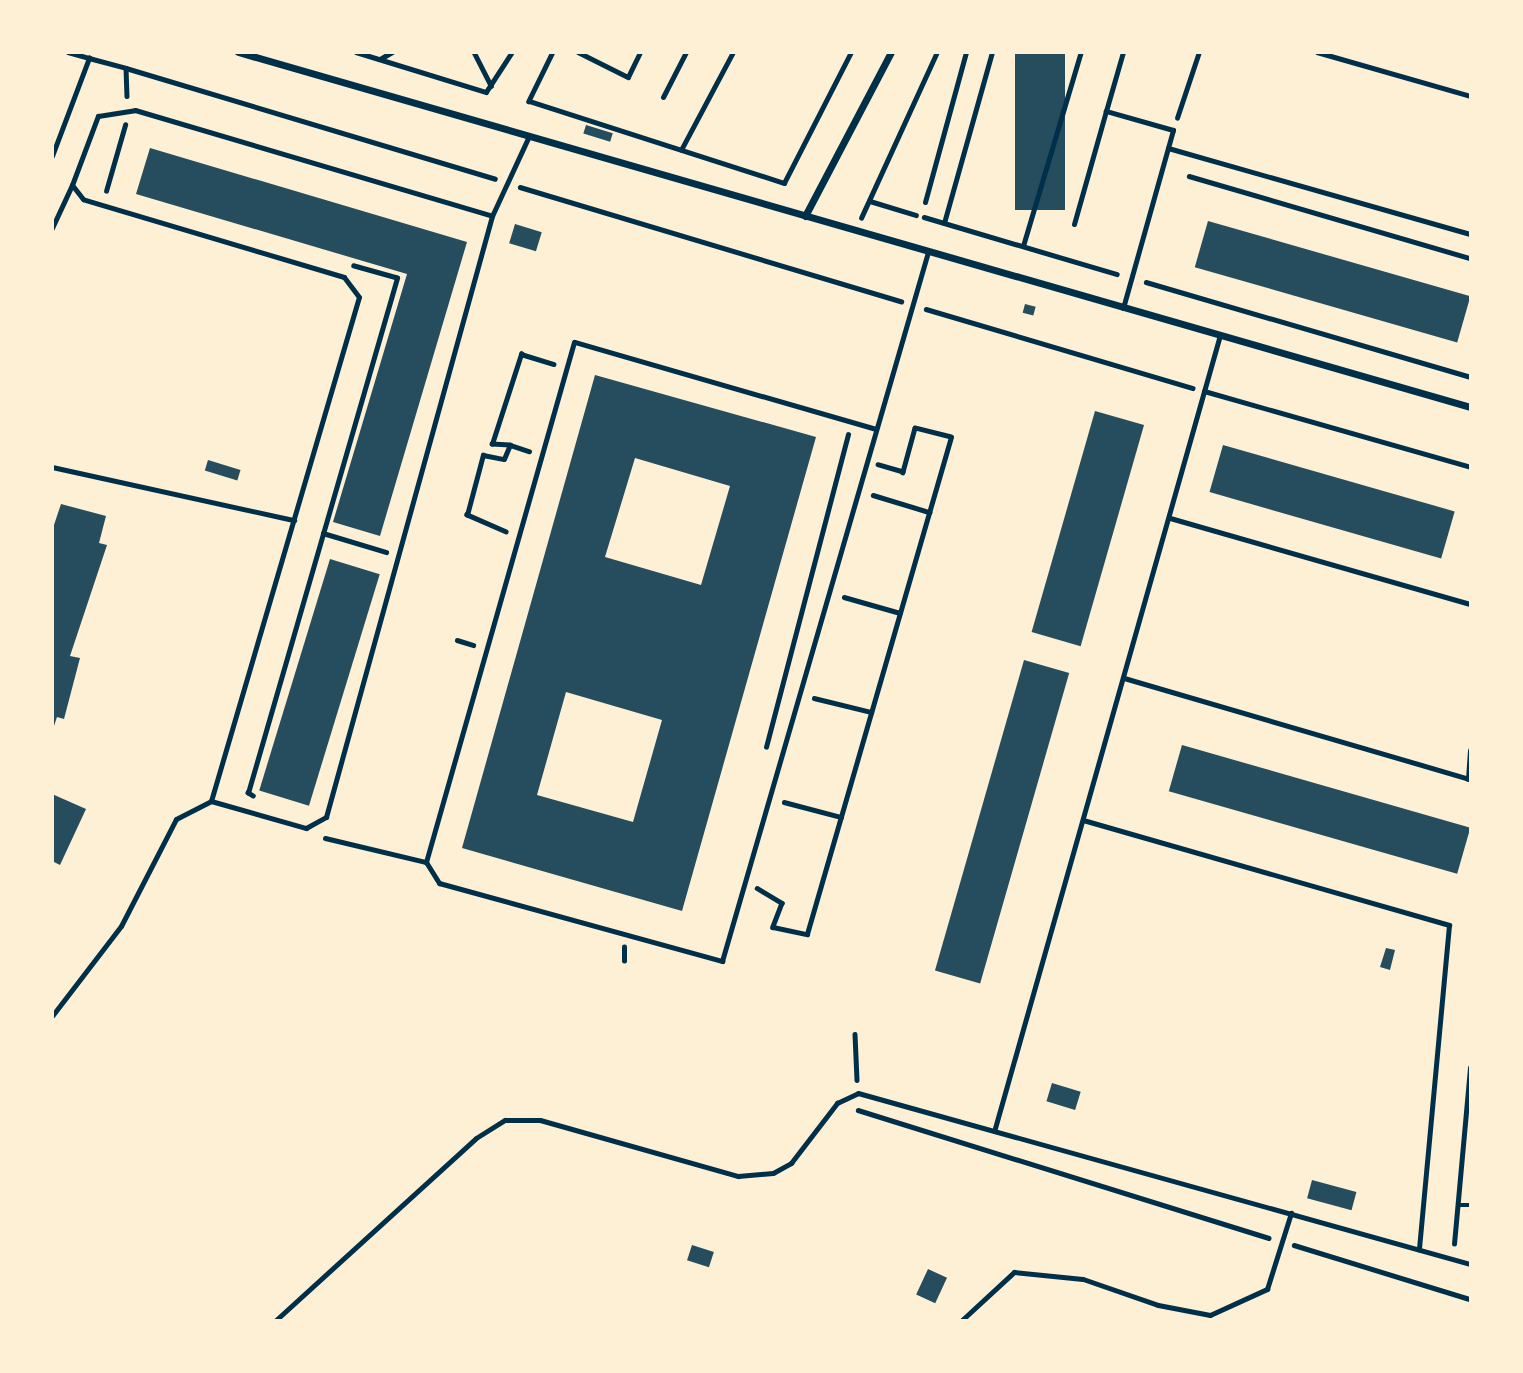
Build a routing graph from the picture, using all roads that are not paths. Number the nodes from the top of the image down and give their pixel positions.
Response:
1 (238, 52) edge
2 (686, 52) edge
3 (891, 52) edge
4 (966, 52) edge
5 (1123, 52) edge
6 (663, 97) dead end
7 (1106, 111) junction
8 (529, 136) junction
9 (1168, 148) junction
10 (72, 185) junction
11 (925, 202) dead end
12 (492, 216) junction
13 (805, 216) junction
14 (1074, 223) dead end
15 (52, 228) edge
16 (1471, 234) edge
17 (928, 252) junction
18 (1123, 308) junction
19 (1220, 335) junction
20 (1204, 391) junction
21 (1471, 407) edge
22 (876, 429) junction
23 (52, 467) edge
24 (1471, 467) edge
25 (1170, 519) junction
26 (294, 520) junction
27 (1471, 604) edge
28 (1124, 678) junction
29 (1471, 750) edge
30 (1469, 779) edge
31 (211, 801) junction
32 (1083, 820) junction
33 (325, 838) dead end
34 (426, 862) junction
35 (52, 1016) edge
36 (995, 1128) junction
37 (1291, 1213) junction
38 (1419, 1250) junction
39 (1471, 1264) edge
40 (276, 1321) edge
41 (962, 1321) edge

1 - 8 street
2 - 6 lane
3 - 13 street
4 - 11 lane
5 - 7 lane
7 - 9 lane
7 - 14 lane
8 - 12 lane
8 - 13 street
9 - 16 lane
9 - 18 lane
10 - 12 lane
10 - 15 lane
10 - 26 lane
12 - 31 lane
13 - 17 street
17 - 18 street
17 - 22 lane
18 - 19 street
19 - 20 lane
19 - 21 street
20 - 24 lane
20 - 25 lane
22 - 34 lane
22 - 34 lane
23 - 26 lane
25 - 27 lane
25 - 28 lane
26 - 31 lane
28 - 30 lane
28 - 32 lane
29 - 30 lane
31 - 35 lane
32 - 36 lane
32 - 38 lane
33 - 34 lane
36 - 37 lane
36 - 40 lane
37 - 38 lane
37 - 41 lane
38 - 39 lane

